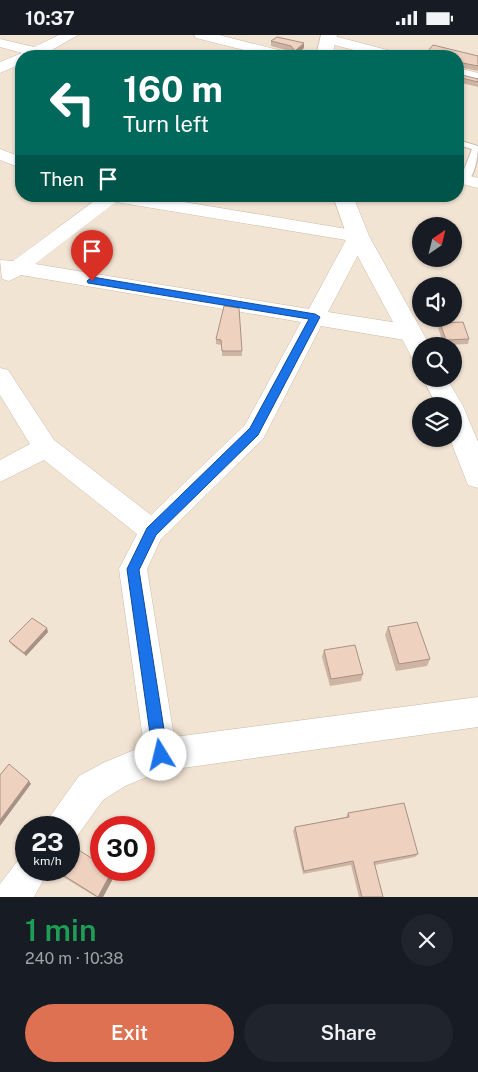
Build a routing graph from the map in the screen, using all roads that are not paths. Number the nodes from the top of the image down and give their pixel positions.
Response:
1 (71, 35) edge
2 (201, 35) edge
3 (329, 37) edge
4 (0, 43) edge
5 (15, 50) edge
6 (40, 50) edge
7 (261, 50) edge
8 (326, 50) edge
9 (373, 50) edge
10 (15, 62) edge
11 (0, 68) edge
12 (464, 74) edge
13 (478, 78) edge
14 (464, 145) edge
15 (0, 154) edge
16 (15, 160) edge
17 (467, 181) edge
18 (104, 202) edge
19 (149, 202) edge
20 (345, 202) edge
21 (358, 236) junction
22 (6, 271) edge
23 (315, 317) junction
24 (411, 333) junction
25 (413, 337) edge
26 (0, 377) edge
27 (462, 436) edge
28 (45, 447) junction
29 (0, 473) edge
30 (478, 477) edge
31 (152, 531) junction
32 (478, 712) edge
33 (161, 755) junction
34 (71, 816) edge
35 (24, 881) edge
36 (13, 897) edge

1 - 6 street
2 - 7 street
3 - 8 street
3 - 9 street
4 - 5 street
10 - 11 street
12 - 13 street
14 - 17 lane
15 - 16 street
18 - 22 street
19 - 21 street
20 - 21 street
21 - 23 street
21 - 24 street
22 - 23 street
23 - 24 street
23 - 31 street
24 - 25 street
26 - 28 street
27 - 30 street
28 - 29 street
28 - 31 street
31 - 33 street
32 - 33 street
33 - 34 street
35 - 36 street

